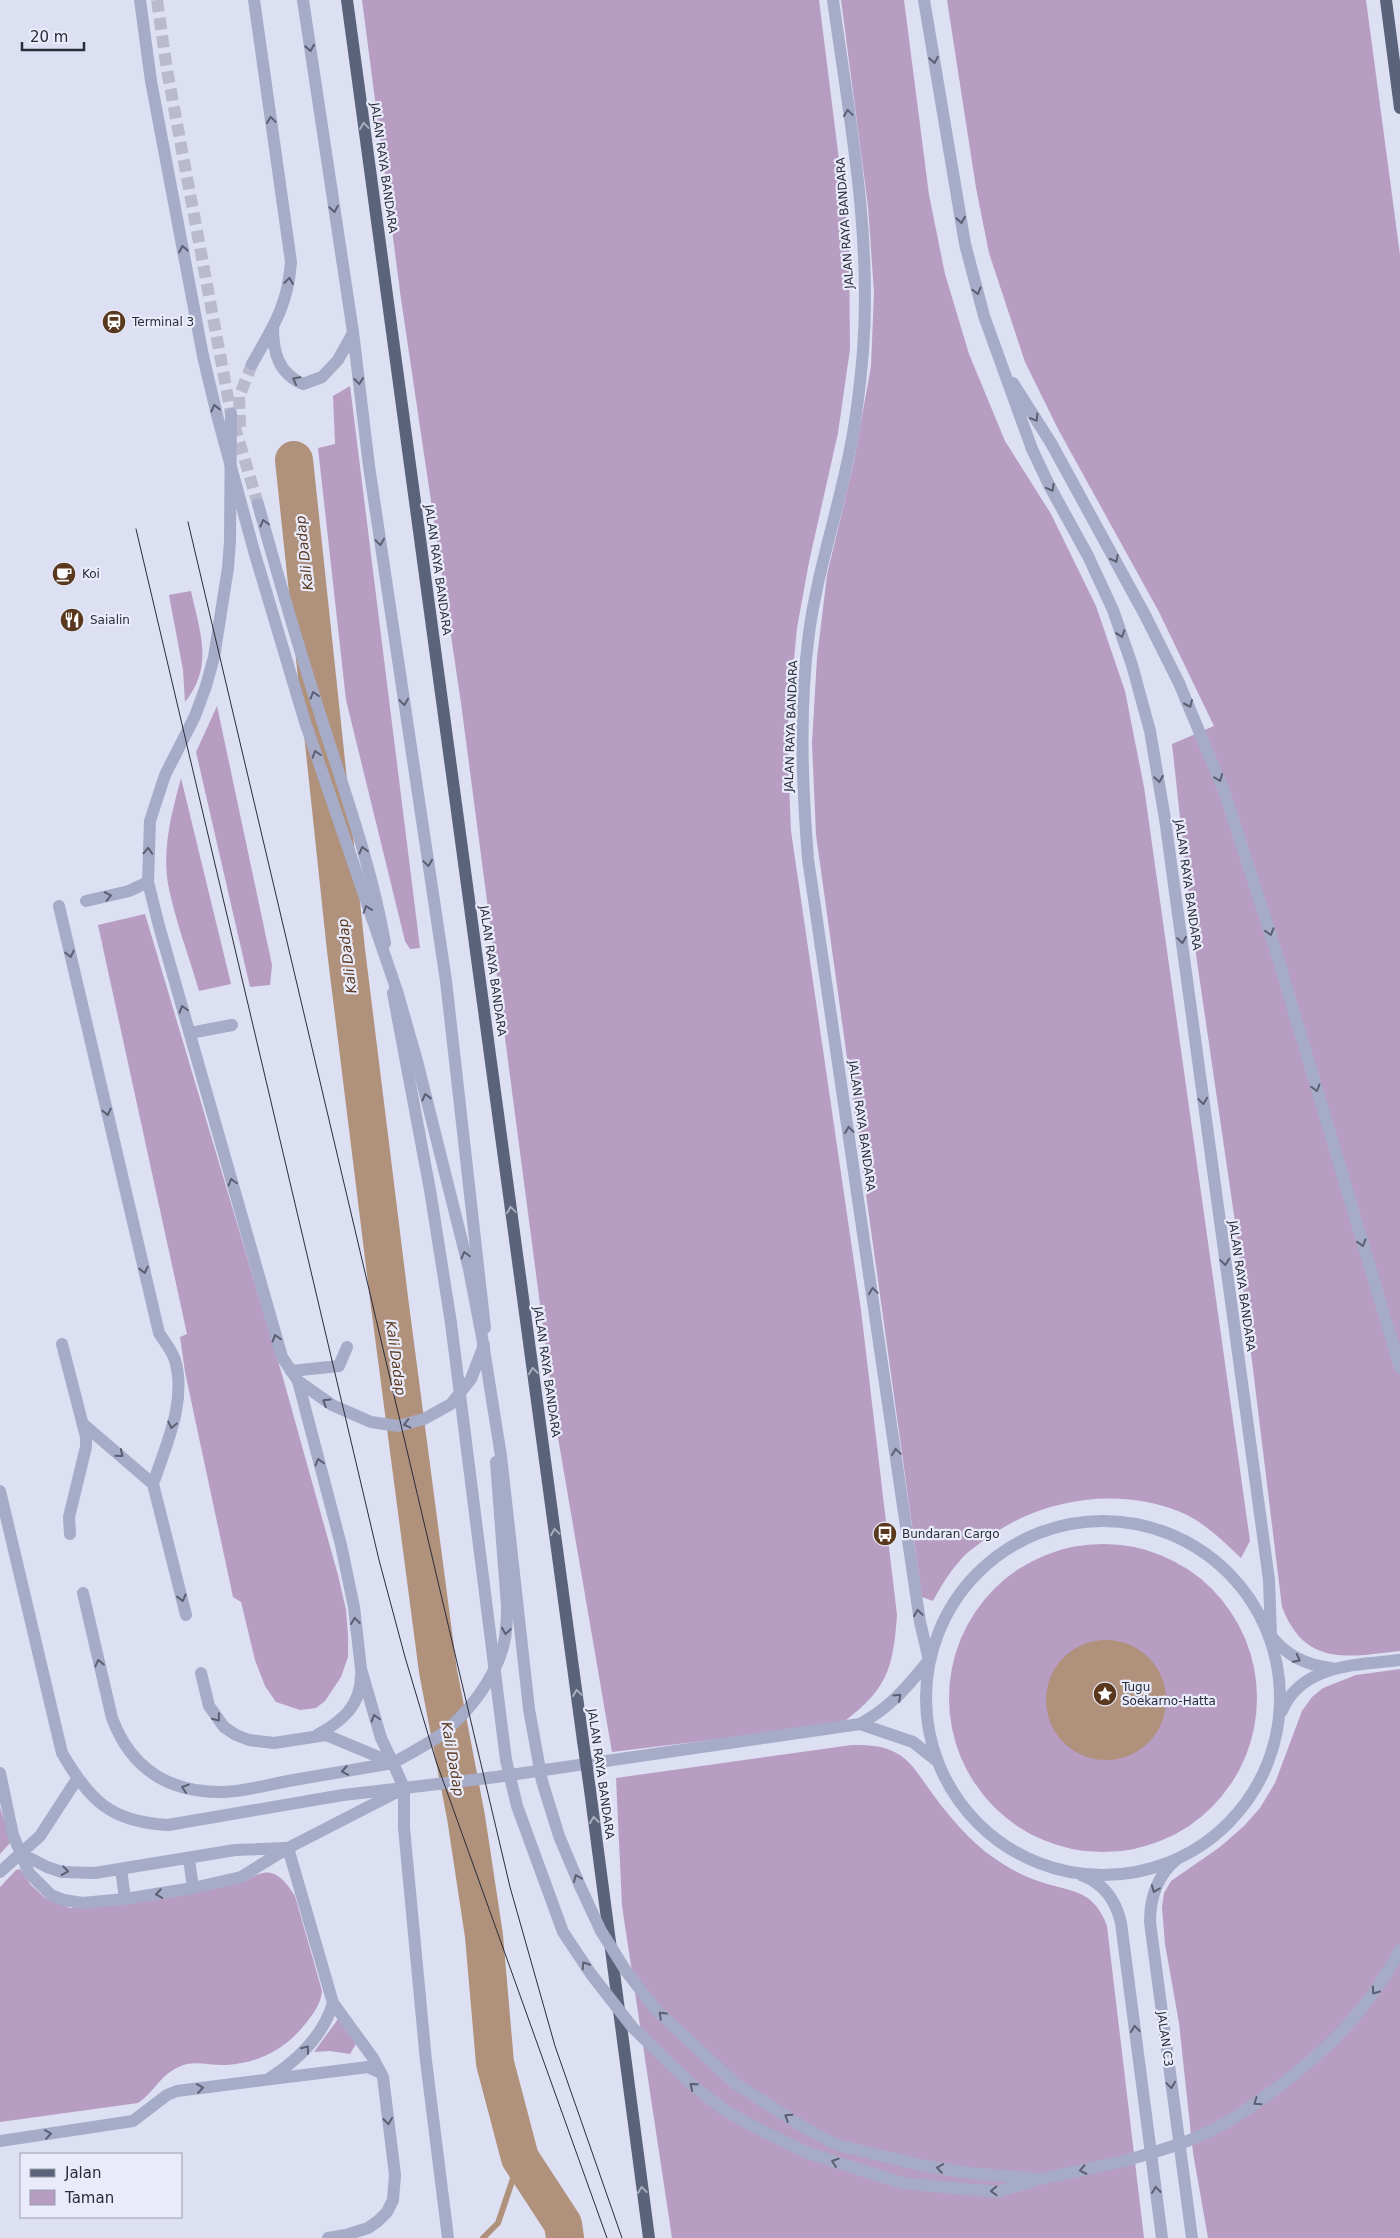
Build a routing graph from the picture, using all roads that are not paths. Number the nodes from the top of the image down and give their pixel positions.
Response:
1 (140, 0) edge
2 (254, 0) edge
3 (303, 0) edge
4 (347, 0) edge
5 (833, 0) edge
6 (924, 0) edge
7 (1386, 0) edge
8 (1400, 108) edge
9 (273, 327) junction
10 (353, 332) junction
11 (1000, 362) junction
12 (252, 364) tunnel mouth
13 (231, 414) tunnel mouth
14 (258, 504) tunnel mouth
15 (148, 882) junction
16 (86, 901) dead end
17 (59, 906) dead end
18 (232, 1025) dead end
19 (190, 1033) junction
20 (487, 1338) junction
21 (62, 1344) dead end
22 (347, 1347) dead end
23 (1400, 1368) edge
24 (294, 1376) junction
25 (82, 1423) junction
26 (153, 1484) junction
27 (0, 1492) edge
28 (70, 1534) dead end
29 (84, 1593) dead end
30 (186, 1615) dead end
31 (1271, 1636) junction
32 (929, 1660) junction
33 (1400, 1660) edge
34 (1331, 1668) junction
35 (361, 1669) junction
36 (201, 1673) dead end
37 (1281, 1714) junction
38 (860, 1724) junction
39 (316, 1735) junction
40 (937, 1760) junction
41 (393, 1763) junction
42 (0, 1773) edge
43 (77, 1779) junction
44 (404, 1788) junction
45 (288, 1848) junction
46 (1185, 1852) junction
47 (20, 1853) junction
48 (189, 1858) junction
49 (121, 1869) junction
50 (1072, 1871) junction
51 (0, 1872) edge
52 (193, 1888) junction
53 (125, 1899) junction
54 (1400, 1950) edge
55 (333, 2003) junction
56 (381, 2073) junction
57 (268, 2080) junction
58 (0, 2141) edge
59 (1041, 2179) junction
60 (447, 2234) edge
61 (328, 2238) edge
62 (648, 2238) edge
63 (1162, 2238) edge
64 (1192, 2238) edge

59 -> 1 street, bridge
9 -> 2 street
3 -> 10 street
62 -> 4 main road, JALAN RAYA BANDARA, bridge
32 -> 5 street, JALAN RAYA BANDARA
6 -> 11 street, JALAN RAYA BANDARA
7 - 8 main road
10 -> 9 street
9 - 12 street
10 -> 20 street
11 -> 23 street, JALAN RAYA BANDARA
11 -> 31 street, JALAN RAYA BANDARA
15 -> 13 street
59 -> 14 street, bridge
16 -> 15 street
19 -> 15 street
17 -> 26 street
18 - 19 street
24 -> 19 street
20 -> 24 street
20 -> 41 street
21 - 25 street
22 - 24 street
35 -> 24 street
25 -> 26 street
25 - 28 street
26 -> 30 street
27 - 43 street
41 -> 29 street
31 - 32 street
31 -> 34 street
31 - 37 street
38 -> 32 street
32 - 40 street
33 - 34 street
34 - 37 street
35 - 39 street
41 -> 35 street
36 -> 39 street
37 - 46 street
38 - 40 street
38 - 44 street
39 - 41 street
40 - 50 street
41 - 44 street
42 - 47 street
43 - 44 street
43 - 47 street
44 - 45 street
44 - 60 street
45 - 48 street
45 - 52 street
45 - 55 street
46 - 50 street
46 -> 64 street, JALAN C3
47 -> 49 street
47 - 51 street
47 - 53 street
48 - 49 street
48 - 52 street
49 - 53 street
63 -> 50 street
52 -> 53 street
54 -> 59 street, bridge
55 - 56 street
57 -> 55 street
56 - 57 street
56 -> 61 street
58 -> 57 street

